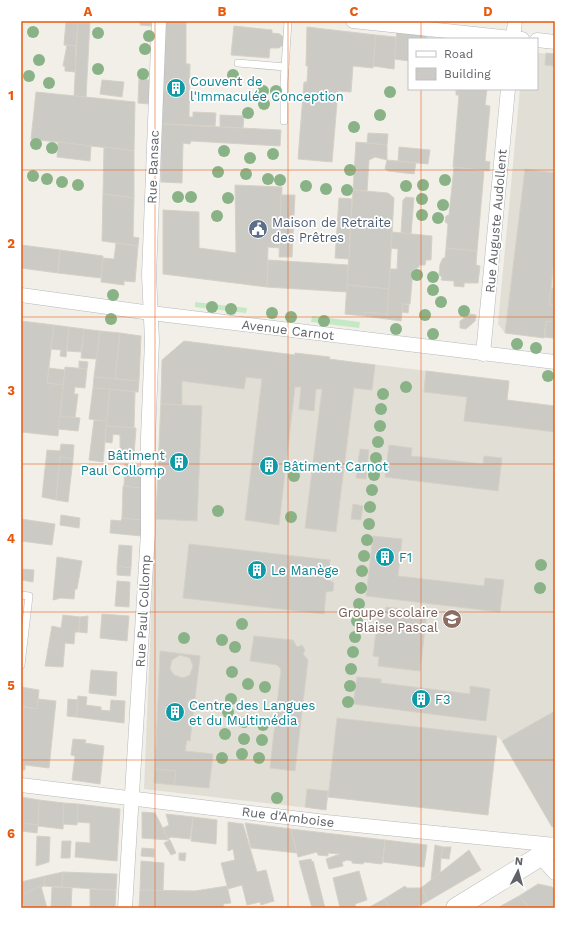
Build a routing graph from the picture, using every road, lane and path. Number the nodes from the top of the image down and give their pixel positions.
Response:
1 (159, 21) edge
2 (288, 21) edge
3 (353, 21) edge
4 (515, 21) edge
5 (508, 38) edge
6 (516, 38) edge
7 (538, 40) edge
8 (555, 42) edge
9 (238, 63) dead end
10 (285, 67) junction
11 (508, 90) edge
12 (284, 121) dead end
13 (21, 295) edge
14 (151, 313) junction
15 (483, 354) junction
16 (555, 362) edge
17 (21, 595) edge
18 (21, 665) edge
19 (21, 785) edge
20 (133, 799) junction
21 (550, 850) edge
22 (555, 873) edge
23 (126, 908) edge
24 (456, 908) edge

1 - 14 street, Rue Bansac
2 - 10 lane
3 - 5 street
4 - 6 street
7 - 8 street
9 - 10 lane
10 - 12 lane
11 - 15 street, Rue Auguste Audollent
13 - 14 street, Avenue Carnot
14 - 15 street, Avenue Carnot
14 - 20 street, Rue Paul Collomp
15 - 16 street, Avenue Carnot
17 - 18 lane
19 - 20 street, Rue d'Amboise
20 - 21 street, Rue d'Amboise
20 - 23 street, Rue Paul Collomp
21 - 22 street
21 - 24 main road

